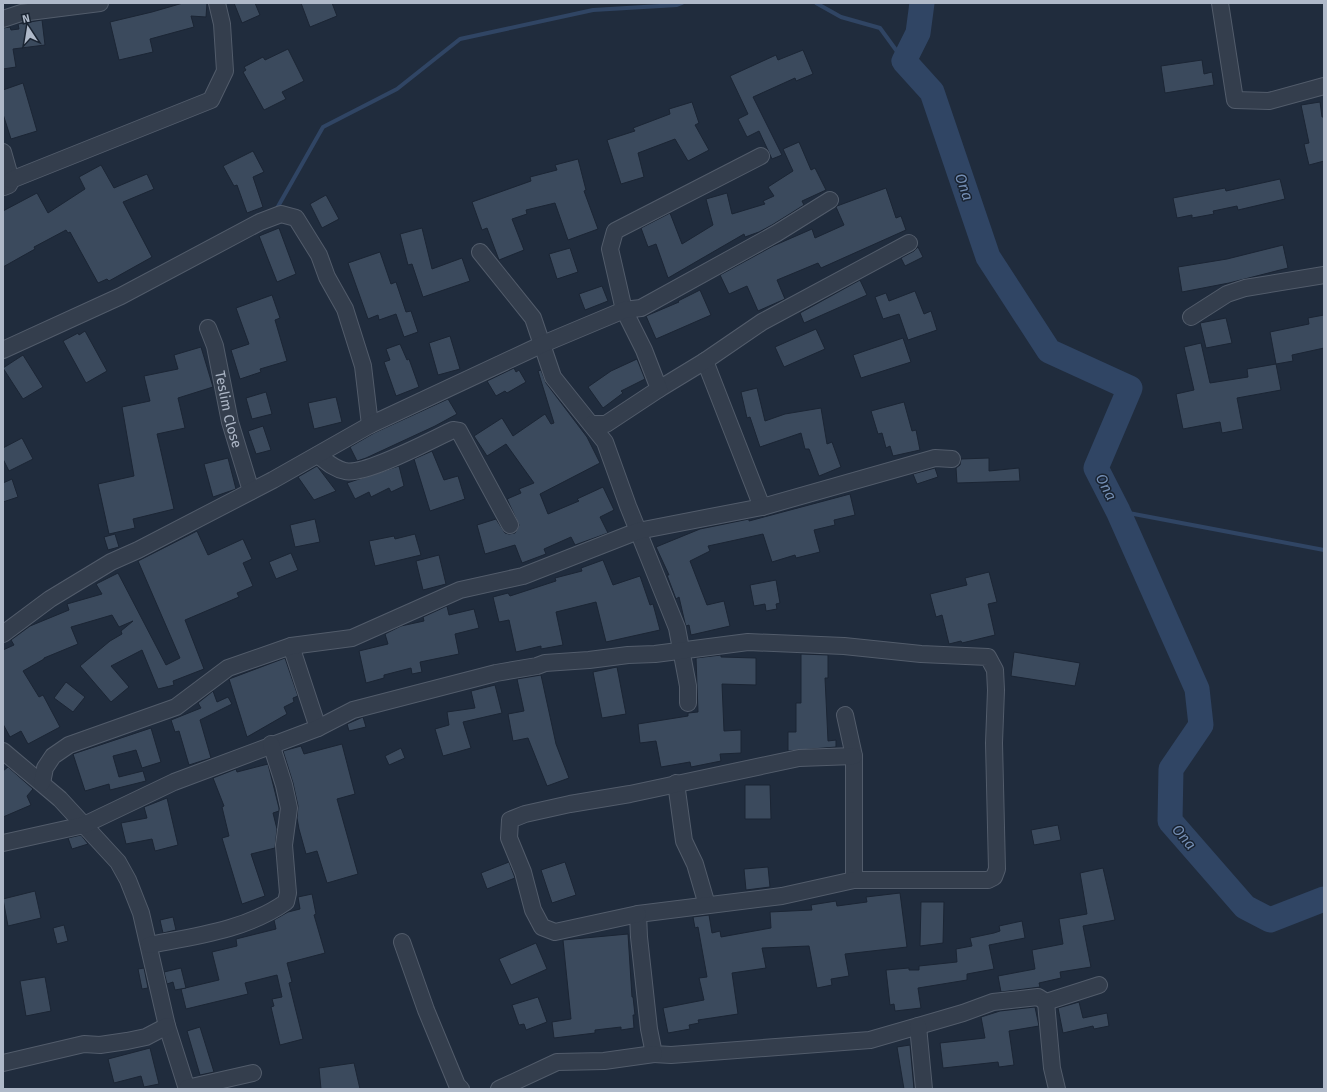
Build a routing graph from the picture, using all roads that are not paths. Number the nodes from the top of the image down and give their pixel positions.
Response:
1 (100, 3) edge
2 (217, 3) edge
3 (1220, 3) edge
4 (3, 19) edge
5 (1324, 86) edge
6 (3, 152) edge
7 (761, 156) dead end
8 (7, 184) edge
9 (830, 200) dead end
10 (909, 243) dead end
11 (480, 252) dead end
12 (1324, 275) edge
13 (624, 310) junction
14 (1191, 317) dead end
15 (208, 328) dead end
16 (542, 344) junction
17 (3, 350) edge
18 (705, 361) junction
19 (660, 389) junction
20 (592, 424) junction
21 (370, 425) junction
22 (318, 455) junction
23 (952, 459) dead end
24 (251, 491) junction
25 (762, 507) junction
26 (510, 525) dead end
27 (638, 531) junction
28 (3, 634) edge
29 (290, 646) junction
30 (681, 650) junction
31 (688, 703) dead end
32 (845, 715) dead end
33 (318, 728) junction
34 (271, 744) junction
35 (3, 751) edge
36 (854, 756) junction
37 (42, 783) junction
38 (676, 783) junction
39 (84, 825) junction
40 (3, 843) edge
41 (854, 880) junction
42 (707, 905) junction
43 (638, 914) junction
44 (402, 942) dead end
45 (149, 945) junction
46 (1099, 985) dead end
47 (1046, 1002) junction
48 (167, 1026) junction
49 (918, 1026) junction
50 (654, 1054) junction
51 (3, 1063) edge
52 (253, 1073) dead end
53 (187, 1088) edge
54 (461, 1089) edge
55 (500, 1089) edge
56 (924, 1089) edge
57 (1057, 1089) edge

1 - 4 street
2 - 8 street
3 - 5 street
6 - 8 street
7 - 13 street
9 - 13 street
10 - 18 street
11 - 16 street
12 - 14 street
13 - 16 street
13 - 19 street
15 - 24 street, Teslim Close
16 - 20 street
16 - 21 street
17 - 21 street
18 - 19 street
18 - 25 street
19 - 20 street
20 - 27 street
21 - 22 street
22 - 24 street
22 - 26 street
23 - 25 street
24 - 28 street
25 - 27 street
27 - 29 street
27 - 30 street
29 - 33 street
29 - 37 street
30 - 31 street
30 - 33 street
30 - 41 street
32 - 36 street
33 - 34 street
34 - 39 street
34 - 45 street
35 - 37 street
36 - 38 street
36 - 41 street
37 - 39 street
38 - 42 street
38 - 43 street
39 - 40 street
39 - 45 street
41 - 42 street
42 - 43 street
43 - 50 street
44 - 54 street
45 - 48 street
46 - 47 street
47 - 49 street
47 - 57 street
48 - 51 street
48 - 53 street
49 - 50 street
49 - 56 street
50 - 55 street
52 - 53 street

